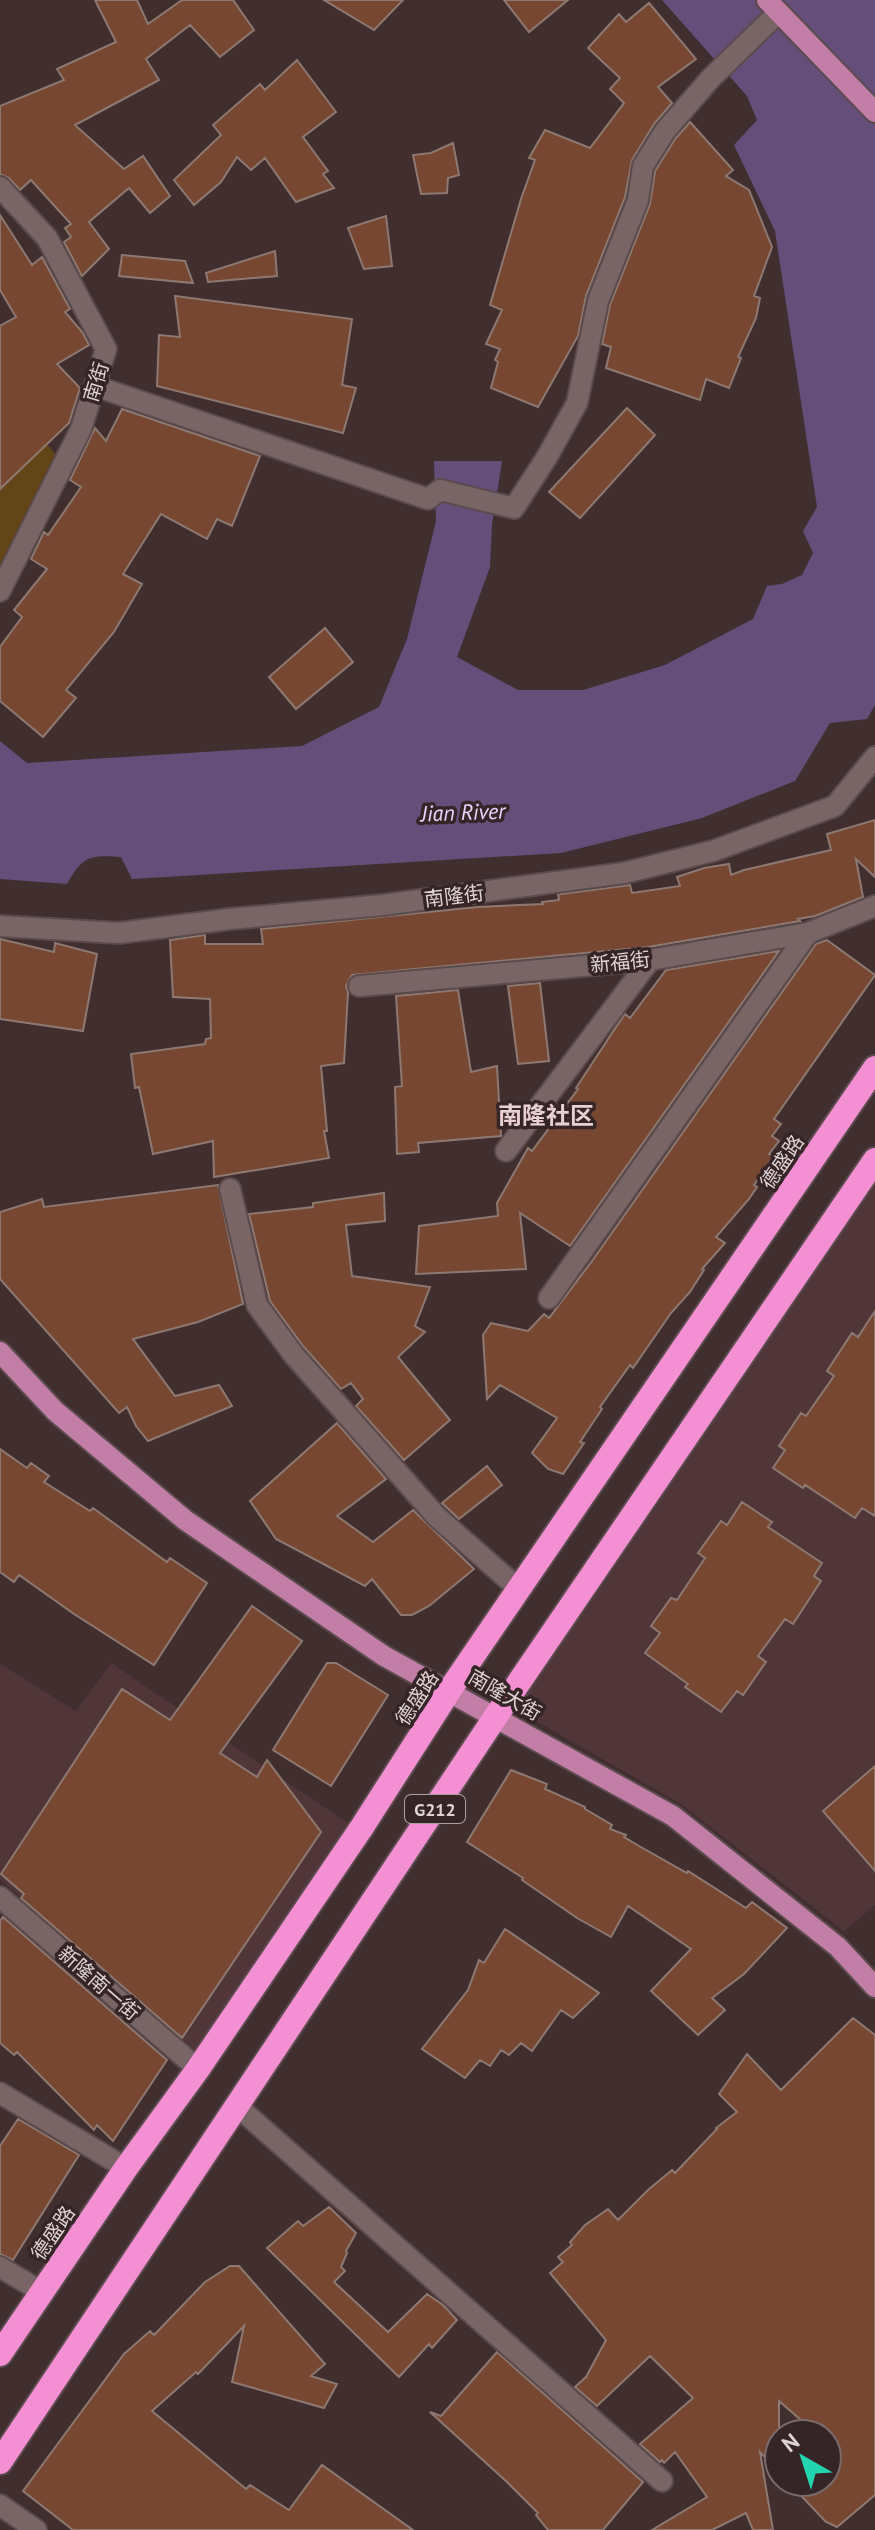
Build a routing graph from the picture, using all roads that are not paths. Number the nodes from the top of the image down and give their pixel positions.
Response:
1 (773, 6) edge
2 (875, 112) edge
3 (0, 187) edge
4 (95, 386) junction
5 (0, 591) edge
6 (875, 757) edge
7 (875, 906) edge
8 (0, 926) edge
9 (808, 933) junction
10 (650, 960) junction
11 (359, 986) dead end
12 (875, 1068) edge
13 (506, 1151) dead end
14 (875, 1160) edge
15 (230, 1189) dead end
16 (549, 1298) dead end
17 (0, 1352) edge
18 (520, 1590) junction
19 (449, 1691) junction
20 (495, 1718) junction
21 (0, 1897) edge
22 (875, 1987) edge
23 (198, 2069) junction
24 (0, 2093) edge
25 (237, 2106) junction
26 (126, 2168) junction
27 (0, 2267) edge
28 (42, 2292) junction
29 (0, 2354) edge
30 (0, 2462) edge
31 (662, 2481) dead end
32 (0, 2505) edge
33 (36, 2530) edge

1 - 2 main road
1 - 4 street
3 - 4 street, 南街
4 - 5 street, 南街
6 - 8 street, 南隆街
7 - 9 street, 新福街
9 - 10 street, 新福街
9 - 16 street
10 - 11 street, 新福街
10 - 13 street
12 - 18 highway, 德盛路 / G212
14 - 20 highway, G212
15 - 18 street
17 - 19 main road, 南隆大街
18 - 19 highway, 德盛路 / G212
19 - 20 main road, 南隆大街
19 - 23 highway, 德盛路 / G212
20 - 22 main road, 南隆大街
20 - 25 highway, G212
21 - 23 street, 新隆南一街
23 - 26 highway, 德盛路 / G212
24 - 26 street
25 - 30 highway, G212
25 - 31 street
26 - 28 highway, 德盛路 / G212
27 - 28 street
28 - 29 highway, 德盛路 / G212
32 - 33 street

